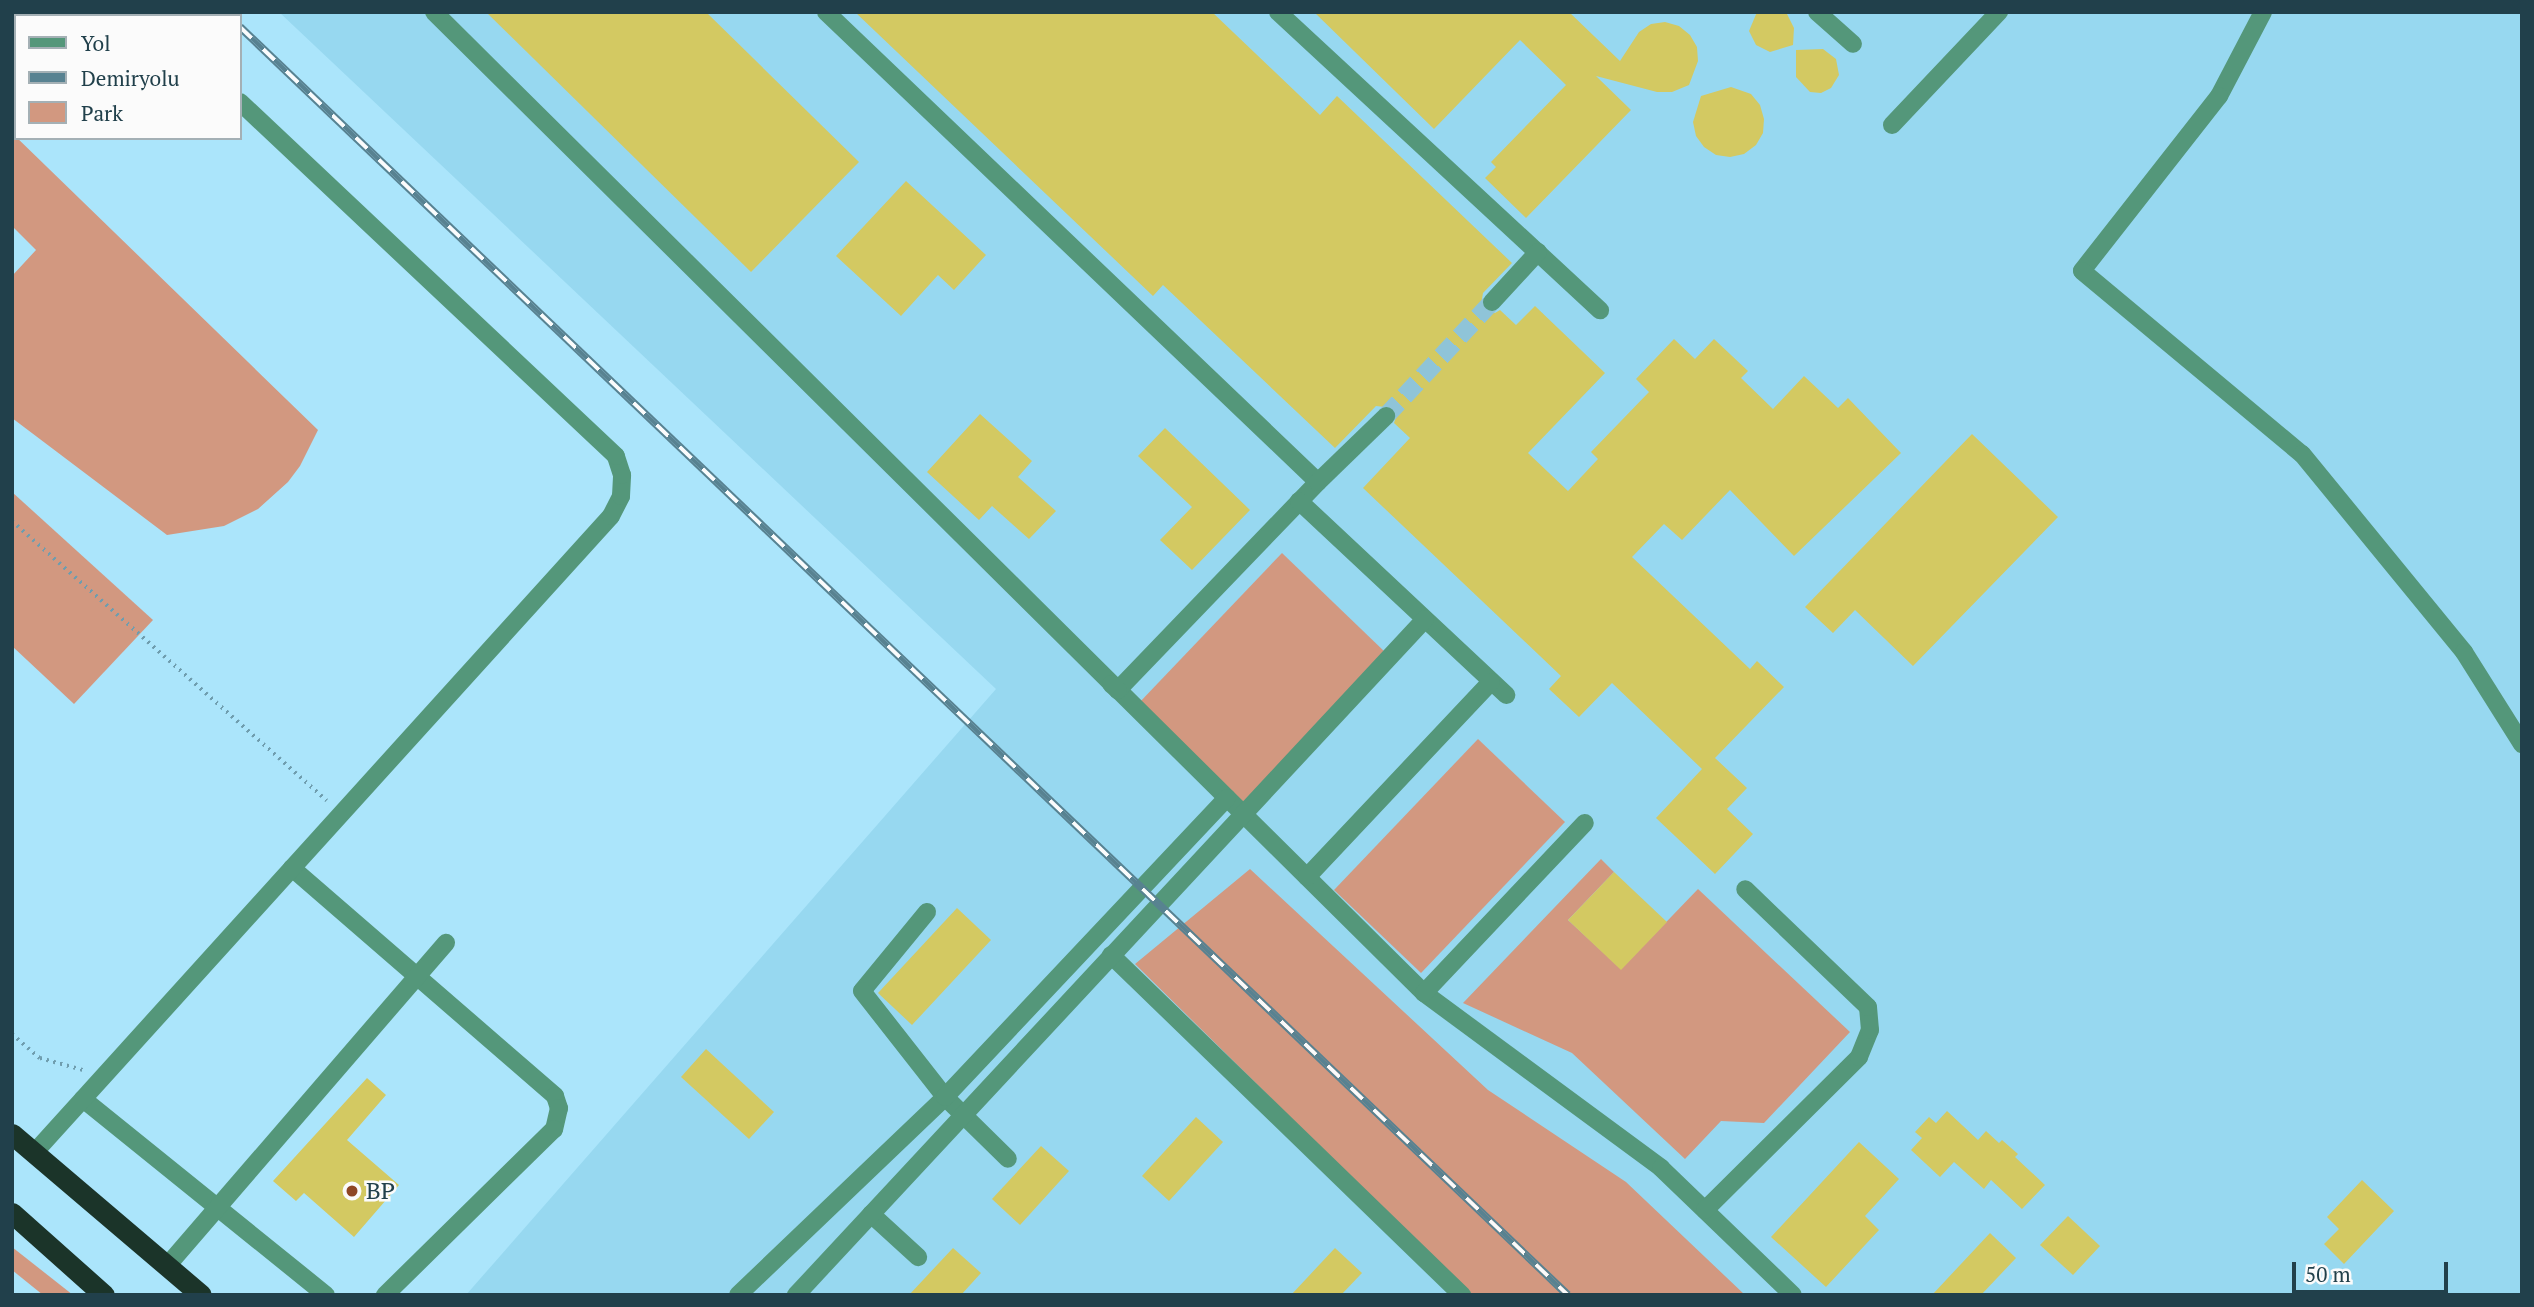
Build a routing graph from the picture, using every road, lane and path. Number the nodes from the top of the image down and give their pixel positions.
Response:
1 (826, 12) edge
2 (1278, 12) edge
3 (1817, 12) edge
4 (1999, 12) edge
5 (2263, 12) edge
6 (437, 13) edge
7 (1853, 44) dead end
8 (242, 105) edge
9 (1892, 125) dead end
10 (1538, 253) junction
11 (1492, 302) tunnel mouth
12 (1600, 310) dead end
13 (1386, 416) tunnel mouth
14 (1318, 482) junction
15 (1299, 501) junction
16 (12, 521) edge
17 (1425, 620) junction
18 (1491, 682) junction
19 (1111, 684) junction
20 (1506, 695) dead end
21 (2522, 744) edge
22 (1227, 798) junction
23 (1242, 813) junction
24 (341, 814) junction
25 (1585, 823) dead end
26 (292, 868) junction
27 (1307, 877) junction
28 (1745, 889) dead end
29 (927, 912) dead end
30 (446, 943) dead end
31 (1111, 955) junction
32 (417, 976) junction
33 (1424, 993) junction
34 (12, 1034) edge
35 (106, 1074) junction
36 (945, 1097) junction
37 (83, 1098) junction
38 (963, 1114) junction
39 (12, 1134) edge
40 (34, 1153) junction
41 (1007, 1159) dead end
42 (218, 1207) junction
43 (1705, 1210) junction
44 (12, 1213) edge
45 (871, 1214) junction
46 (918, 1257) dead end
47 (167, 1266) junction
48 (104, 1295) edge
49 (201, 1295) edge
50 (326, 1295) edge
51 (385, 1295) edge
52 (738, 1295) edge
53 (796, 1295) edge
54 (1462, 1295) edge
55 (1793, 1295) edge

1 - 14 street
2 - 10 street
3 - 7 street
4 - 9 street
5 - 21 street
6 - 19 street
8 - 24 street
10 - 11 street
10 - 12 street
13 - 14 street
14 - 15 street
15 - 17 street
15 - 19 street
16 - 24 path
17 - 18 street
17 - 23 street
18 - 20 street
18 - 27 street
19 - 22 street
22 - 23 street
22 - 36 street
23 - 27 street
23 - 31 street
24 - 26 street
25 - 33 street
26 - 32 street
26 - 35 street
27 - 33 street
28 - 43 street
29 - 36 street
30 - 32 street
31 - 38 street
31 - 54 street
32 - 42 street
32 - 51 street
33 - 43 street
34 - 35 path
35 - 37 street
36 - 38 street
36 - 52 street
37 - 40 street
37 - 42 street
38 - 41 street
38 - 45 street
39 - 40 highway
40 - 47 highway
42 - 47 street
42 - 50 street
43 - 55 street
44 - 48 highway
45 - 46 street
45 - 53 street
47 - 49 highway

